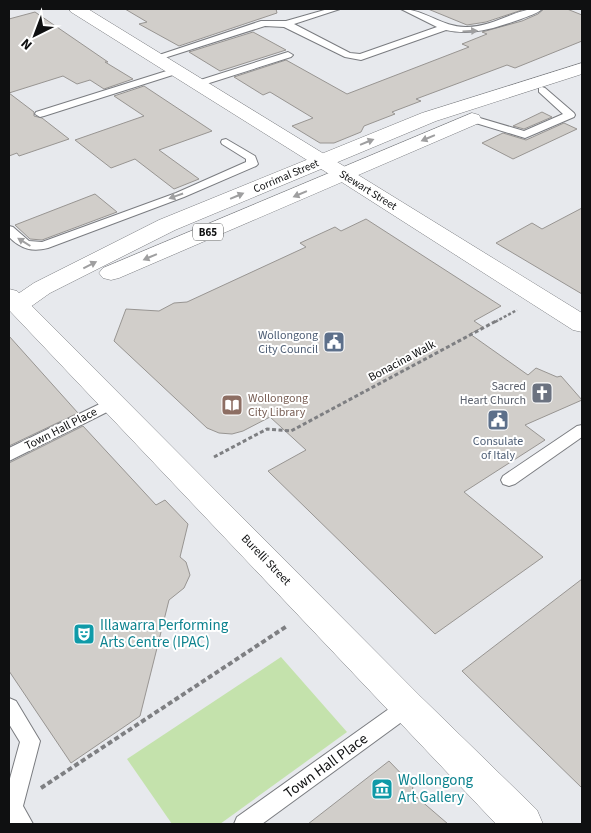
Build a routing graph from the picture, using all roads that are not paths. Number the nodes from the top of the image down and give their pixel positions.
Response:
1 (77, 9) edge
2 (336, 9) edge
3 (405, 9) edge
4 (538, 9) edge
5 (286, 24) junction
6 (445, 28) junction
7 (288, 55) dead end
8 (155, 58) junction
9 (176, 70) junction
10 (575, 71) edge
11 (197, 84) junction
12 (542, 90) junction
13 (40, 114) dead end
14 (473, 119) junction
15 (226, 142) dead end
16 (322, 161) junction
17 (345, 175) junction
18 (9, 230) edge
19 (12, 303) edge
20 (582, 324) edge
21 (112, 403) junction
22 (582, 430) edge
23 (9, 455) edge
24 (509, 480) dead end
25 (9, 707) edge
26 (406, 707) junction
27 (17, 816) edge
28 (245, 824) edge
29 (523, 824) edge

1 - 8 main road, Stewart Street
2 - 5 lane
3 - 6 lane
6 -> 4 lane
5 - 6 lane
5 - 8 lane
7 - 11 lane
8 - 9 main road, Stewart Street
9 - 11 main road, Stewart Street
9 - 13 lane
10 - 12 main road, Corrimal Street / B65
16 -> 10 main road, Corrimal Street
11 - 16 main road, Stewart Street
12 - 14 main road, Corrimal Street / B65
12 - 14 lane
14 -> 17 main road, Corrimal Street / B65
15 -> 18 lane
16 - 17 main road, Stewart Street
19 -> 16 main road, Corrimal Street
17 -> 19 main road, Corrimal Street / B65
17 - 20 main road, Stewart Street
19 - 21 main road, Burelli Street
21 - 23 lane, Town Hall Place
21 - 26 main road, Burelli Street
22 - 24 lane
25 - 27 lane
26 - 28 lane, Town Hall Place
26 - 29 main road, Burelli Street

